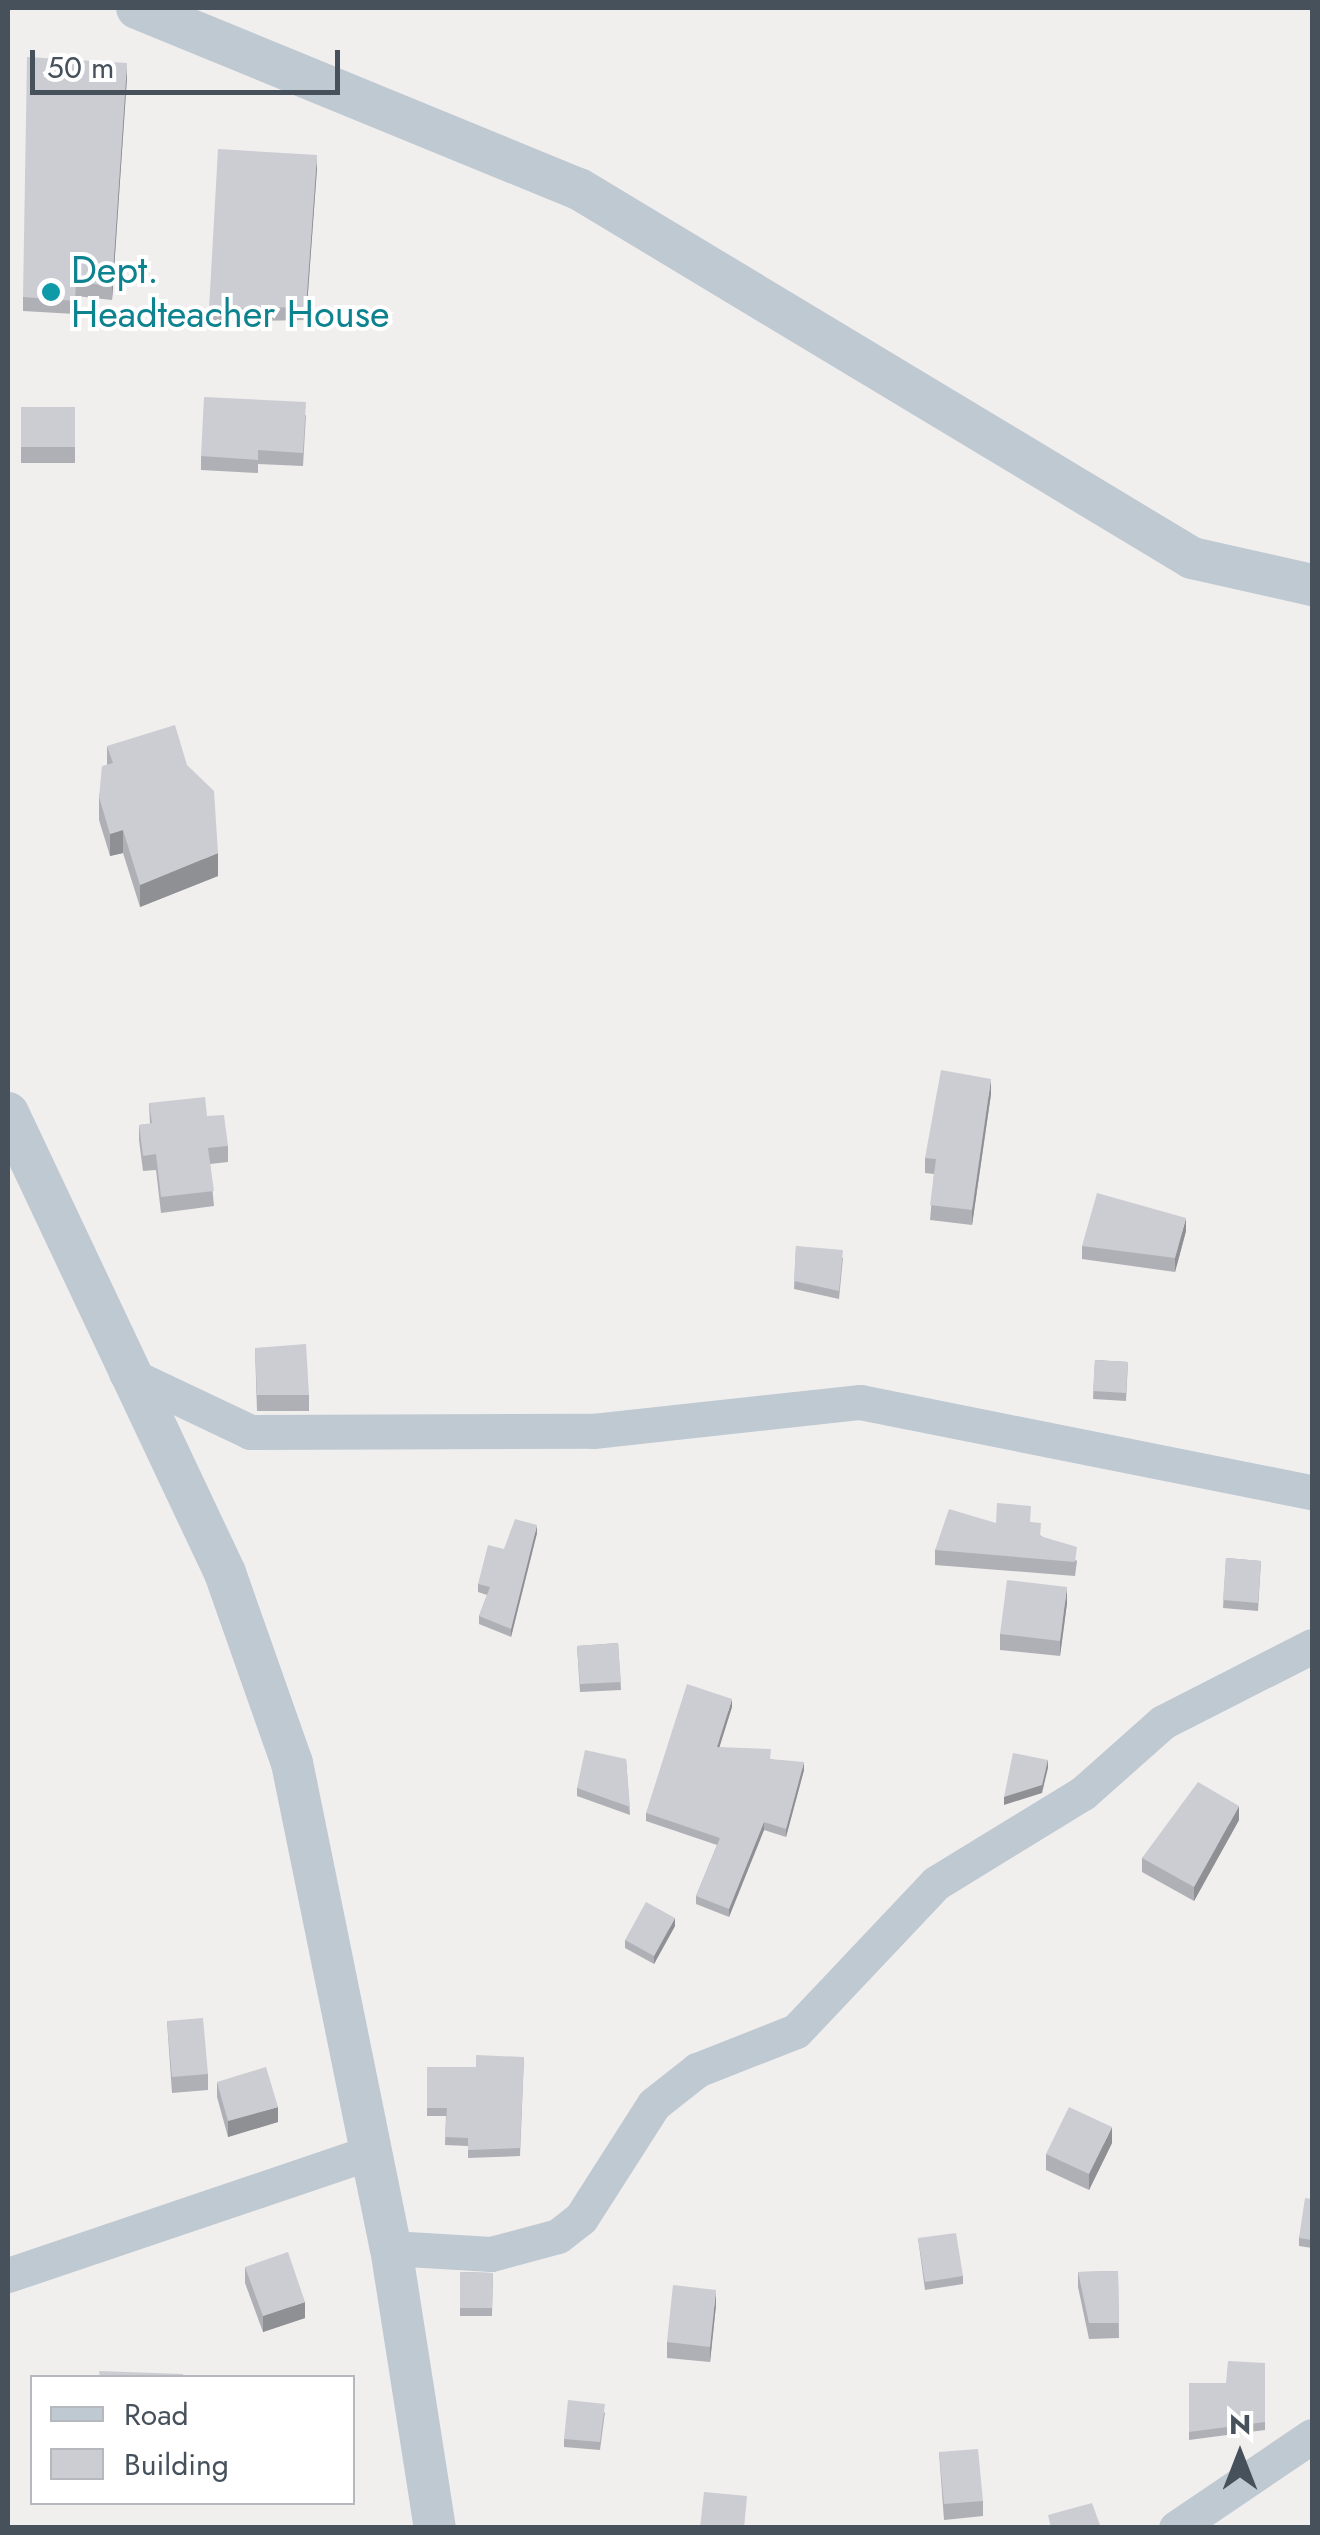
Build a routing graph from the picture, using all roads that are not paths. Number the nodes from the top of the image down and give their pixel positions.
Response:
1 (137, 8) edge
2 (1312, 584) edge
3 (8, 1114) edge
4 (126, 1373) junction
5 (1312, 1492) edge
6 (1312, 1646) edge
7 (372, 2152) junction
8 (391, 2248) junction
9 (8, 2275) edge
10 (1312, 2436) edge
11 (435, 2528) edge
12 (1176, 2528) edge

1 - 2 street
3 - 4 street
4 - 5 street
4 - 7 street
6 - 8 street
7 - 8 street
7 - 9 street
8 - 11 street
10 - 12 street

